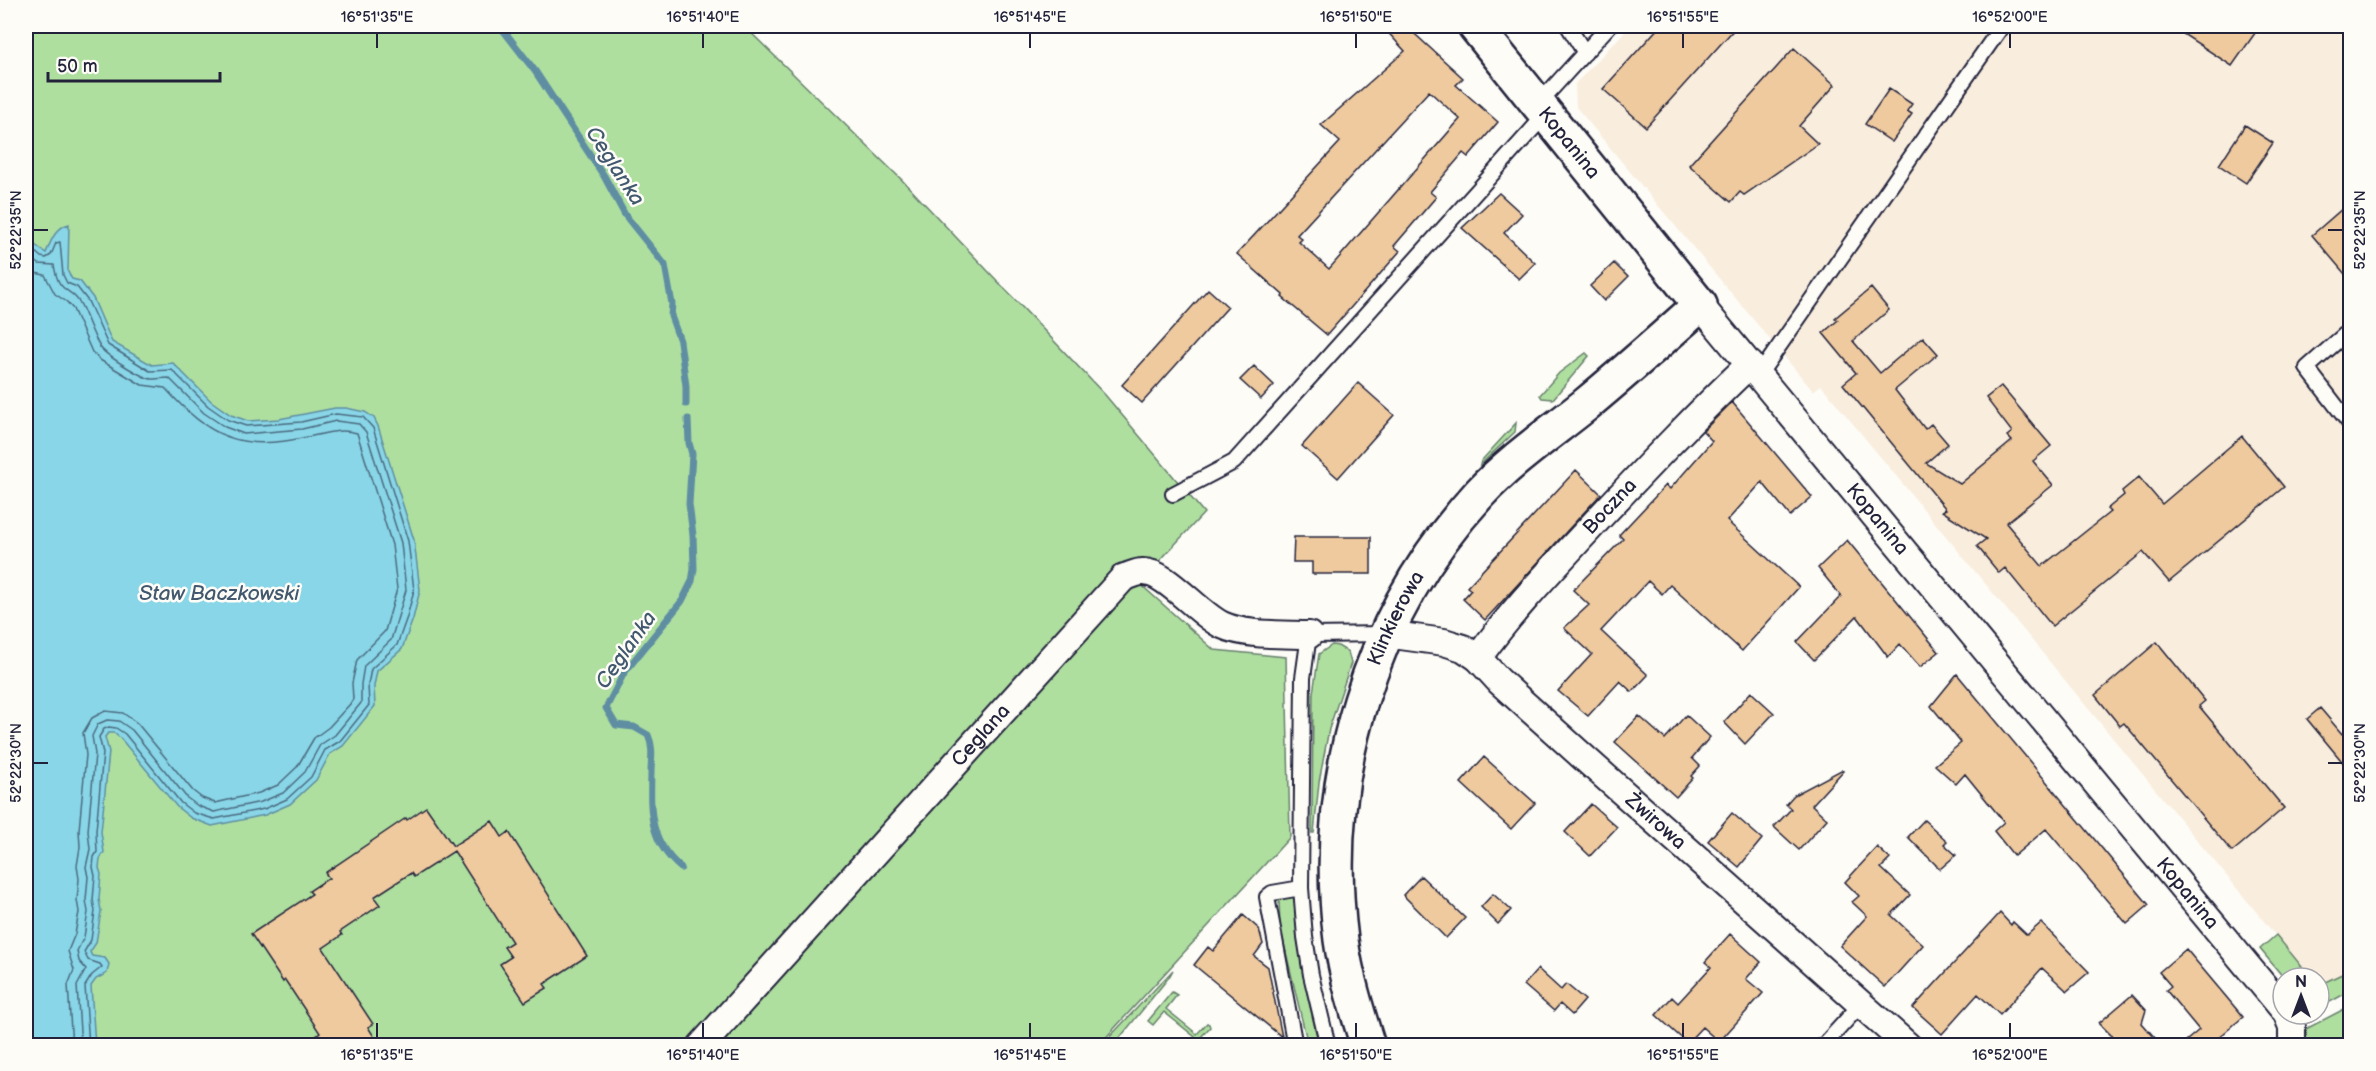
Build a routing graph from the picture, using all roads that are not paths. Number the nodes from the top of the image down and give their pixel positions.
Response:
1 (1568, 26) edge
2 (1609, 26) edge
3 (2002, 26) edge
4 (1485, 32) edge
5 (1585, 52) junction
6 (1542, 109) junction
7 (1700, 305) junction
8 (2350, 330) edge
9 (1755, 369) junction
10 (2350, 424) edge
11 (1173, 494) dead end
12 (1386, 634) junction
13 (1309, 635) junction
14 (1478, 658) junction
15 (1301, 888) junction
16 (2271, 994) edge
17 (1862, 1003) junction
18 (2292, 1026) edge
19 (701, 1046) edge
20 (1294, 1046) edge
21 (1328, 1046) edge
22 (1368, 1046) edge
23 (1822, 1046) edge
24 (1908, 1046) edge
25 (2292, 1046) edge

1 - 5 lane
2 - 5 lane
3 - 9 lane
4 - 6 street, Kopanina
5 - 6 lane
6 - 7 street, Kopanina
6 - 11 lane
7 - 9 street, Kopanina
7 - 12 street, Klinkierowa
8 - 10 lane
9 - 14 street, Boczna
9 - 16 street, Kopanina
12 - 13 lane
12 - 14 street, Żwirowa
12 - 22 street, Klinkierowa
13 - 15 lane
13 - 19 street, Ceglana
14 - 17 street, Żwirowa
15 - 20 lane
15 - 21 lane
17 - 23 lane
17 - 24 street, Żwirowa
18 - 25 street

